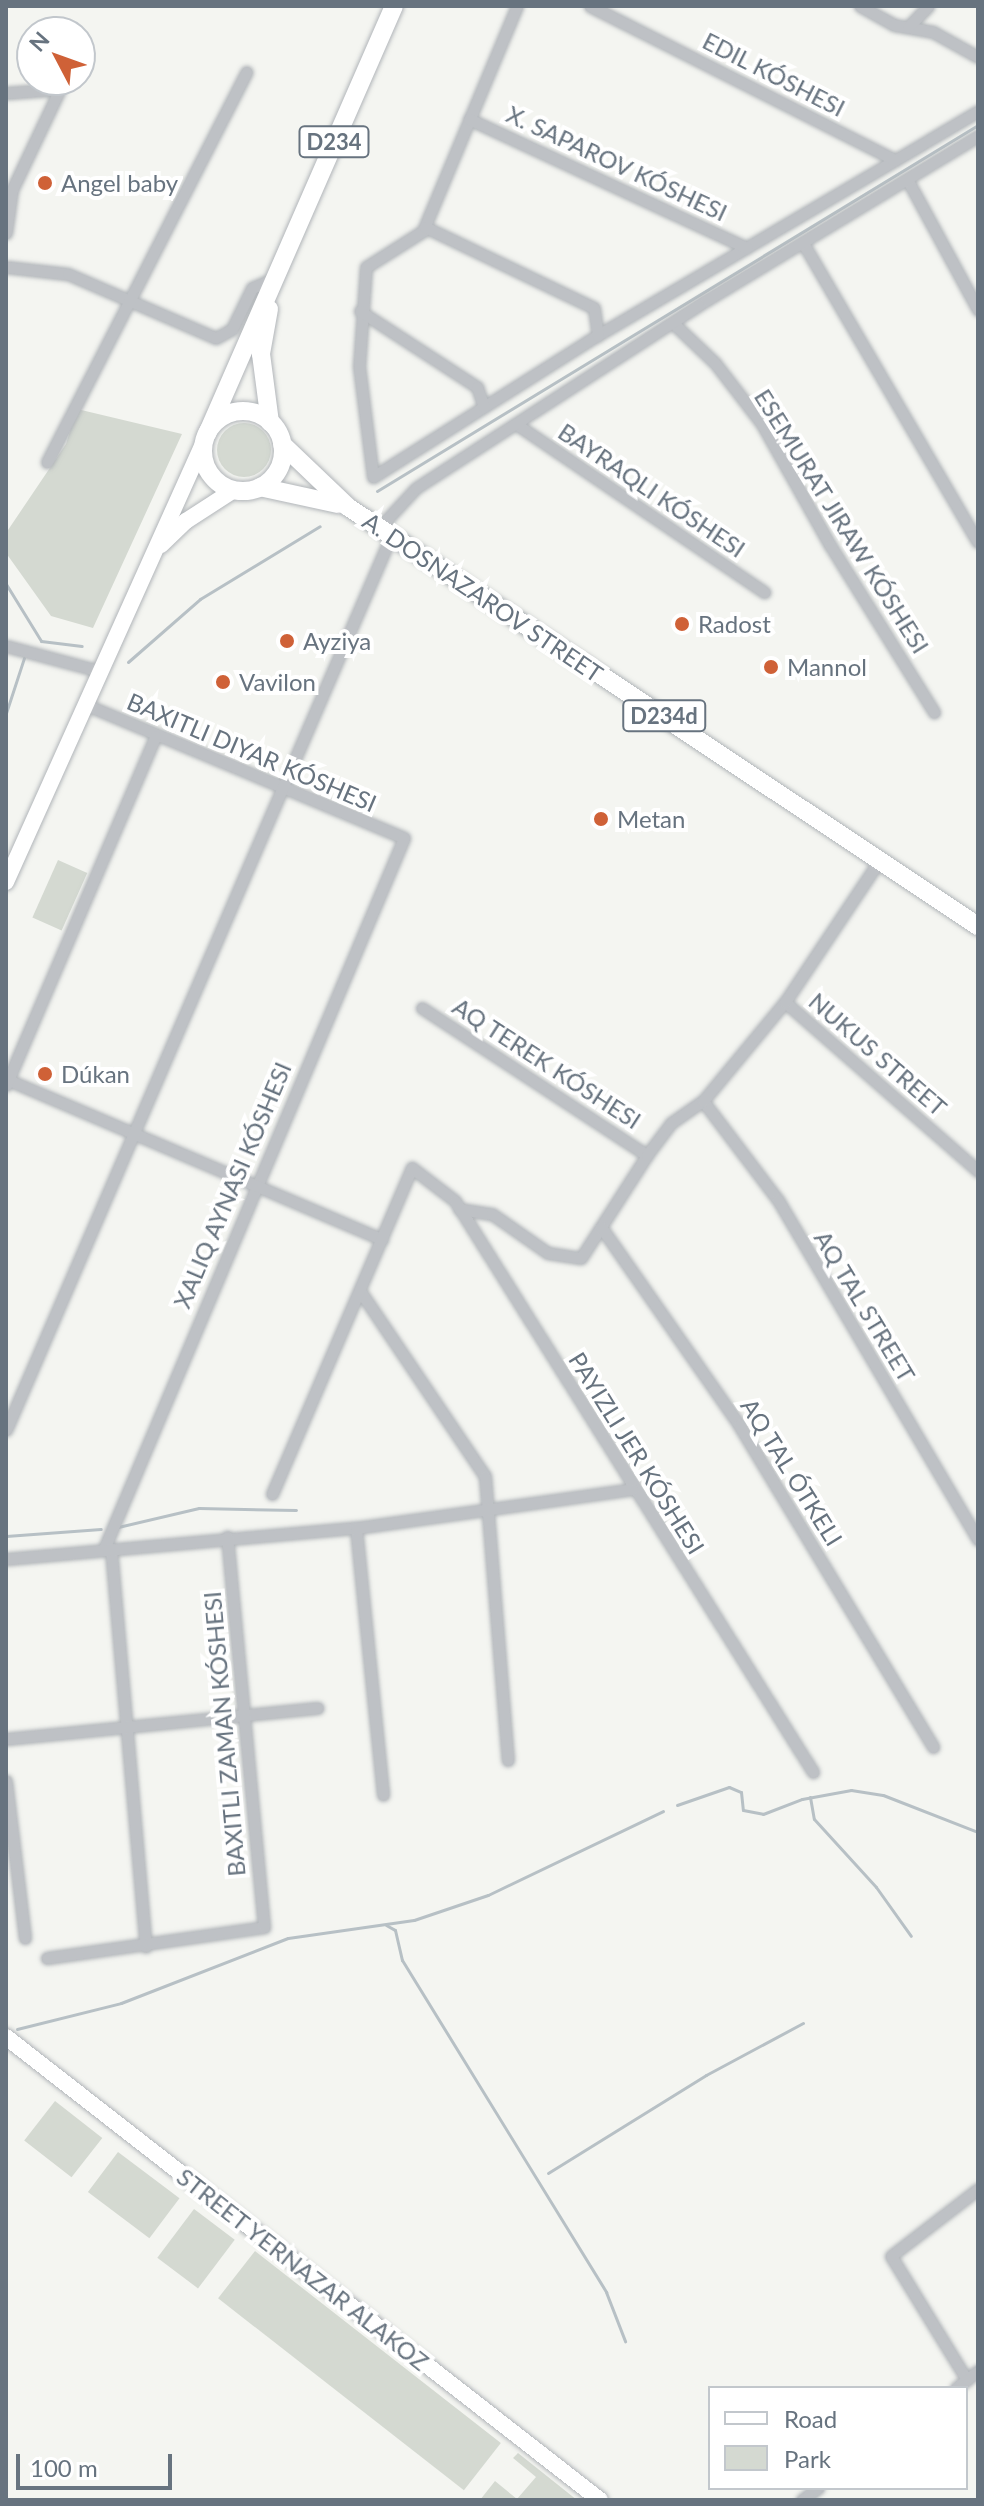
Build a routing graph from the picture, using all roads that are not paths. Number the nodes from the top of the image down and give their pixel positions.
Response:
1 (394, 6) edge
2 (517, 6) edge
3 (590, 6) edge
4 (860, 6) edge
5 (928, 6) edge
6 (908, 27) junction
7 (978, 57) edge
8 (247, 72) dead end
9 (6, 93) edge
10 (978, 111) edge
11 (469, 119) junction
12 (978, 136) edge
13 (895, 160) junction
14 (907, 179) junction
15 (425, 227) junction
16 (6, 233) edge
17 (803, 243) junction
18 (747, 248) junction
19 (6, 267) edge
20 (274, 278) junction
21 (132, 302) junction
22 (978, 310) edge
23 (360, 311) junction
24 (673, 323) junction
25 (598, 336) junction
26 (484, 407) junction
27 (270, 422) junction
28 (516, 424) junction
29 (206, 437) junction
30 (282, 444) junction
31 (47, 462) dead end
32 (260, 487) junction
33 (234, 490) junction
34 (348, 507) junction
35 (385, 532) junction
36 (978, 542) edge
37 (150, 559) junction
38 (764, 592) dead end
39 (6, 646) edge
40 (99, 671) junction
41 (84, 704) junction
42 (934, 712) dead end
43 (155, 737) junction
44 (280, 788) junction
45 (879, 861) junction
46 (6, 882) edge
47 (978, 926) edge
48 (785, 1002) junction
49 (422, 1008) dead end
50 (7, 1081) edge
51 (703, 1101) junction
52 (131, 1132) junction
53 (647, 1155) junction
54 (978, 1171) edge
55 (257, 1185) junction
56 (459, 1209) junction
57 (601, 1227) junction
58 (382, 1239) junction
59 (360, 1291) junction
60 (6, 1430) edge
61 (632, 1489) junction
62 (272, 1494) dead end
63 (488, 1509) junction
64 (356, 1528) junction
65 (227, 1537) junction
66 (978, 1540) edge
67 (107, 1549) junction
68 (6, 1559) edge
69 (317, 1708) dead end
70 (244, 1718) junction
71 (125, 1729) junction
72 (6, 1739) edge
73 (933, 1747) dead end
74 (508, 1760) dead end
75 (813, 1772) dead end
76 (6, 1781) edge
77 (383, 1795) dead end
78 (25, 1938) dead end
79 (146, 1946) junction
80 (47, 1958) dead end
81 (6, 2037) edge
82 (978, 2189) edge
83 (978, 2371) edge
84 (967, 2380) junction
85 (959, 2386) edge
86 (600, 2500) edge

1 - 20 main road, D234
2 - 11 street
3 - 13 street, EDIL KÓSHESI
4 - 6 street
5 - 6 street
6 - 7 street
8 - 21 street
9 - 16 street
10 - 13 street
11 - 15 street
11 - 18 street, X. SAPAROV KÓSHESI
12 - 14 street
13 - 18 street
14 - 17 street
14 - 22 street
15 - 23 street
15 - 25 street
17 - 24 street
17 - 36 street
18 - 25 street
19 - 21 street
20 - 21 street
20 - 27 main road, D234
20 - 29 main road, D234
21 - 31 street
23 - 26 street
23 - 26 street
24 - 28 street
24 - 42 street
25 - 26 street
27 - 29 main road
27 - 30 main road
28 - 35 street
28 - 38 street
29 - 33 main road
29 - 37 main road, D234
30 - 32 main road
30 - 34 main road, D234d
32 - 33 main road, D234
32 - 34 main road, D234d
33 - 37 main road, D234
34 - 35 main road, A. DOSNAZAROV STREET / D234d
35 - 44 street
35 - 45 main road, A. DOSNAZAROV STREET / D234d
37 - 40 main road, D234
39 - 40 street
40 - 41 main road, D234
41 - 43 street
41 - 46 main road, D234
43 - 44 street
43 - 50 street
44 - 52 street
44 - 55 street
45 - 47 main road, A. DOSNAZAROV STREET / D234d
45 - 48 street
48 - 51 street
48 - 54 street, NUKUS STREET
49 - 53 street, AQ TEREK KÓSHESI
50 - 52 street
51 - 53 street
51 - 66 street, AQ TAL STREET
52 - 55 street
52 - 60 street
53 - 57 street
55 - 58 street
55 - 67 street
56 - 57 street
56 - 58 street
56 - 61 street
57 - 73 street, AQ TAL ÓTKELI
58 - 59 street
59 - 62 street
59 - 63 street
61 - 63 street
61 - 75 street
63 - 64 street
63 - 74 street
64 - 65 street
64 - 77 street
65 - 67 street
65 - 70 street
67 - 68 street
67 - 71 street
69 - 70 street
70 - 71 street
70 - 79 street
71 - 72 street
71 - 79 street
76 - 78 street
79 - 80 street
81 - 86 main road, STREET YERNAZAR ALAKOZ
82 - 84 street
83 - 84 street
84 - 85 street

